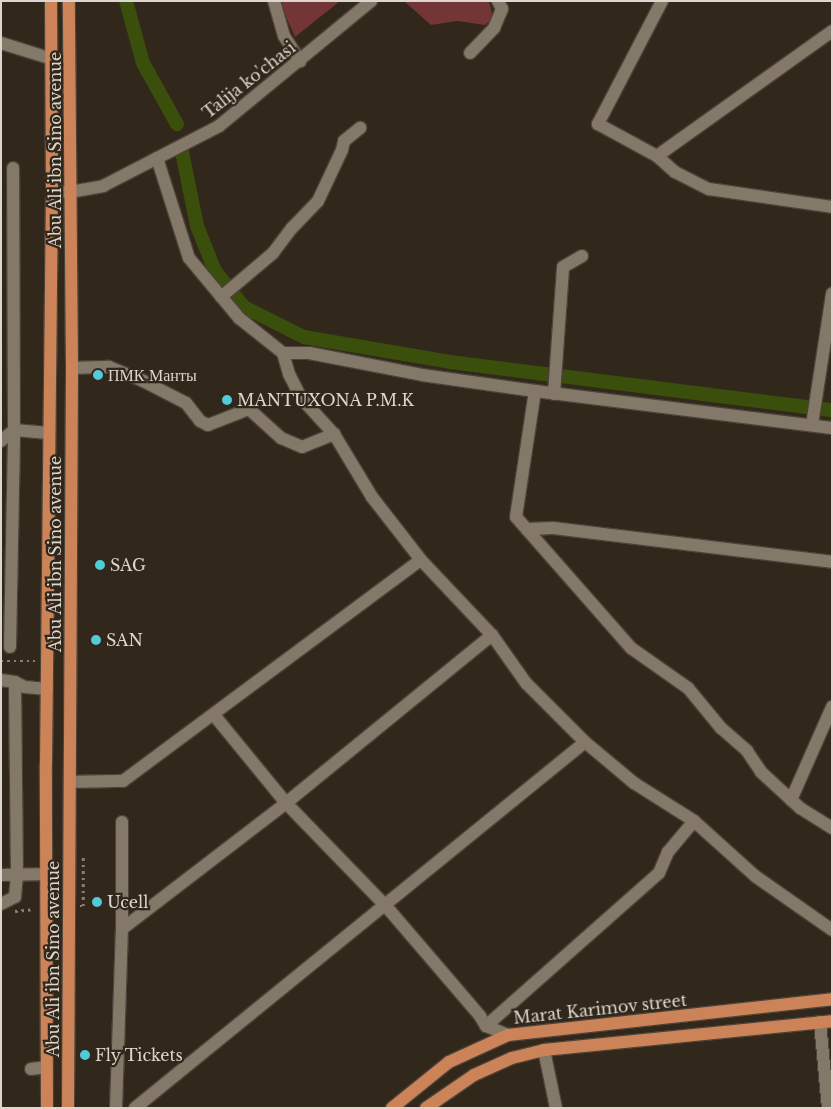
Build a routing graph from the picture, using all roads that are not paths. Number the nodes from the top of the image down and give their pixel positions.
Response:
1 (51, 1) edge
2 (70, 1) edge
3 (274, 1) edge
4 (371, 1) edge
5 (498, 1) edge
6 (662, 1) edge
7 (70, 26) junction
8 (52, 27) junction
9 (832, 31) edge
10 (1, 43) edge
11 (470, 53) dead end
12 (52, 59) junction
13 (300, 61) junction
14 (360, 128) dead end
15 (657, 156) junction
16 (156, 158) junction
17 (12, 168) dead end
18 (52, 192) junction
19 (70, 192) junction
20 (832, 207) edge
21 (582, 256) dead end
22 (832, 294) edge
23 (222, 297) junction
24 (283, 353) junction
25 (72, 368) junction
26 (535, 391) junction
27 (554, 394) junction
28 (812, 425) junction
29 (832, 428) edge
30 (14, 430) junction
31 (49, 433) junction
32 (334, 434) junction
33 (1, 441) edge
34 (527, 529) junction
35 (421, 560) junction
36 (832, 562) edge
37 (492, 635) junction
38 (10, 646) dead end
39 (1, 680) edge
40 (15, 682) junction
41 (47, 689) junction
42 (832, 707) edge
43 (214, 715) junction
44 (585, 742) junction
45 (70, 782) junction
46 (791, 800) junction
47 (286, 803) junction
48 (694, 821) junction
49 (122, 822) dead end
50 (832, 828) edge
51 (48, 874) junction
52 (1, 875) edge
53 (17, 875) junction
54 (1, 904) edge
55 (385, 904) junction
56 (122, 929) junction
57 (832, 930) edge
58 (832, 999) edge
59 (826, 1022) edge
60 (486, 1026) junction
61 (508, 1035) junction
62 (544, 1050) junction
63 (47, 1067) junction
64 (31, 1069) dead end
65 (47, 1108) edge
66 (68, 1108) edge
67 (116, 1108) edge
68 (135, 1108) edge
69 (392, 1108) edge
70 (426, 1108) edge
71 (556, 1108) edge
72 (828, 1108) edge

1 - 8 main road, Abu Ali ibn Sino avenue
2 - 7 main road, Abu Ali ibn Sino avenue
3 - 13 street
4 - 13 street, Talija ko'chasi
5 - 11 street
6 - 15 street
7 - 8 main road
7 - 19 main road, Abu Ali ibn Sino avenue
8 - 12 main road, Abu Ali ibn Sino avenue
9 - 15 street
10 - 12 street
12 - 18 main road, Abu Ali ibn Sino avenue
13 - 16 street, Talija ko'chasi
14 - 23 street
15 - 20 street
16 - 19 street, Talija ko'chasi
16 - 23 street
17 - 30 street
18 - 19 street, Talija ko'chasi
18 - 31 main road, Abu Ali ibn Sino avenue
19 - 25 main road, Abu Ali ibn Sino avenue
21 - 27 street
22 - 28 street
23 - 24 street
24 - 26 street
24 - 32 street
25 - 32 street
25 - 45 main road, Abu Ali ibn Sino avenue
26 - 27 street
26 - 34 street
27 - 28 street
28 - 29 street
30 - 31 street
30 - 33 street
30 - 38 street
31 - 41 main road, Abu Ali ibn Sino avenue
32 - 35 street
34 - 36 street
34 - 46 street
35 - 37 street
35 - 43 street
37 - 44 street
37 - 47 street
39 - 40 street
40 - 41 street
40 - 53 street
41 - 51 main road, Abu Ali ibn Sino avenue
42 - 46 street
43 - 45 street
43 - 47 street
44 - 48 street
44 - 55 street
45 - 66 main road, Abu Ali ibn Sino avenue
46 - 50 street
47 - 55 street
47 - 56 street
48 - 57 street
48 - 60 street
49 - 56 street
51 - 53 street
51 - 63 main road, Abu Ali ibn Sino avenue
52 - 53 street
53 - 54 street
55 - 60 street
55 - 68 street
56 - 67 street
58 - 61 main road, Marat Karimov street
59 - 62 main road
59 - 72 street
60 - 61 street
61 - 69 main road, Marat Karimov street
62 - 70 main road
62 - 71 street
63 - 64 street
63 - 65 main road, Abu Ali ibn Sino avenue

